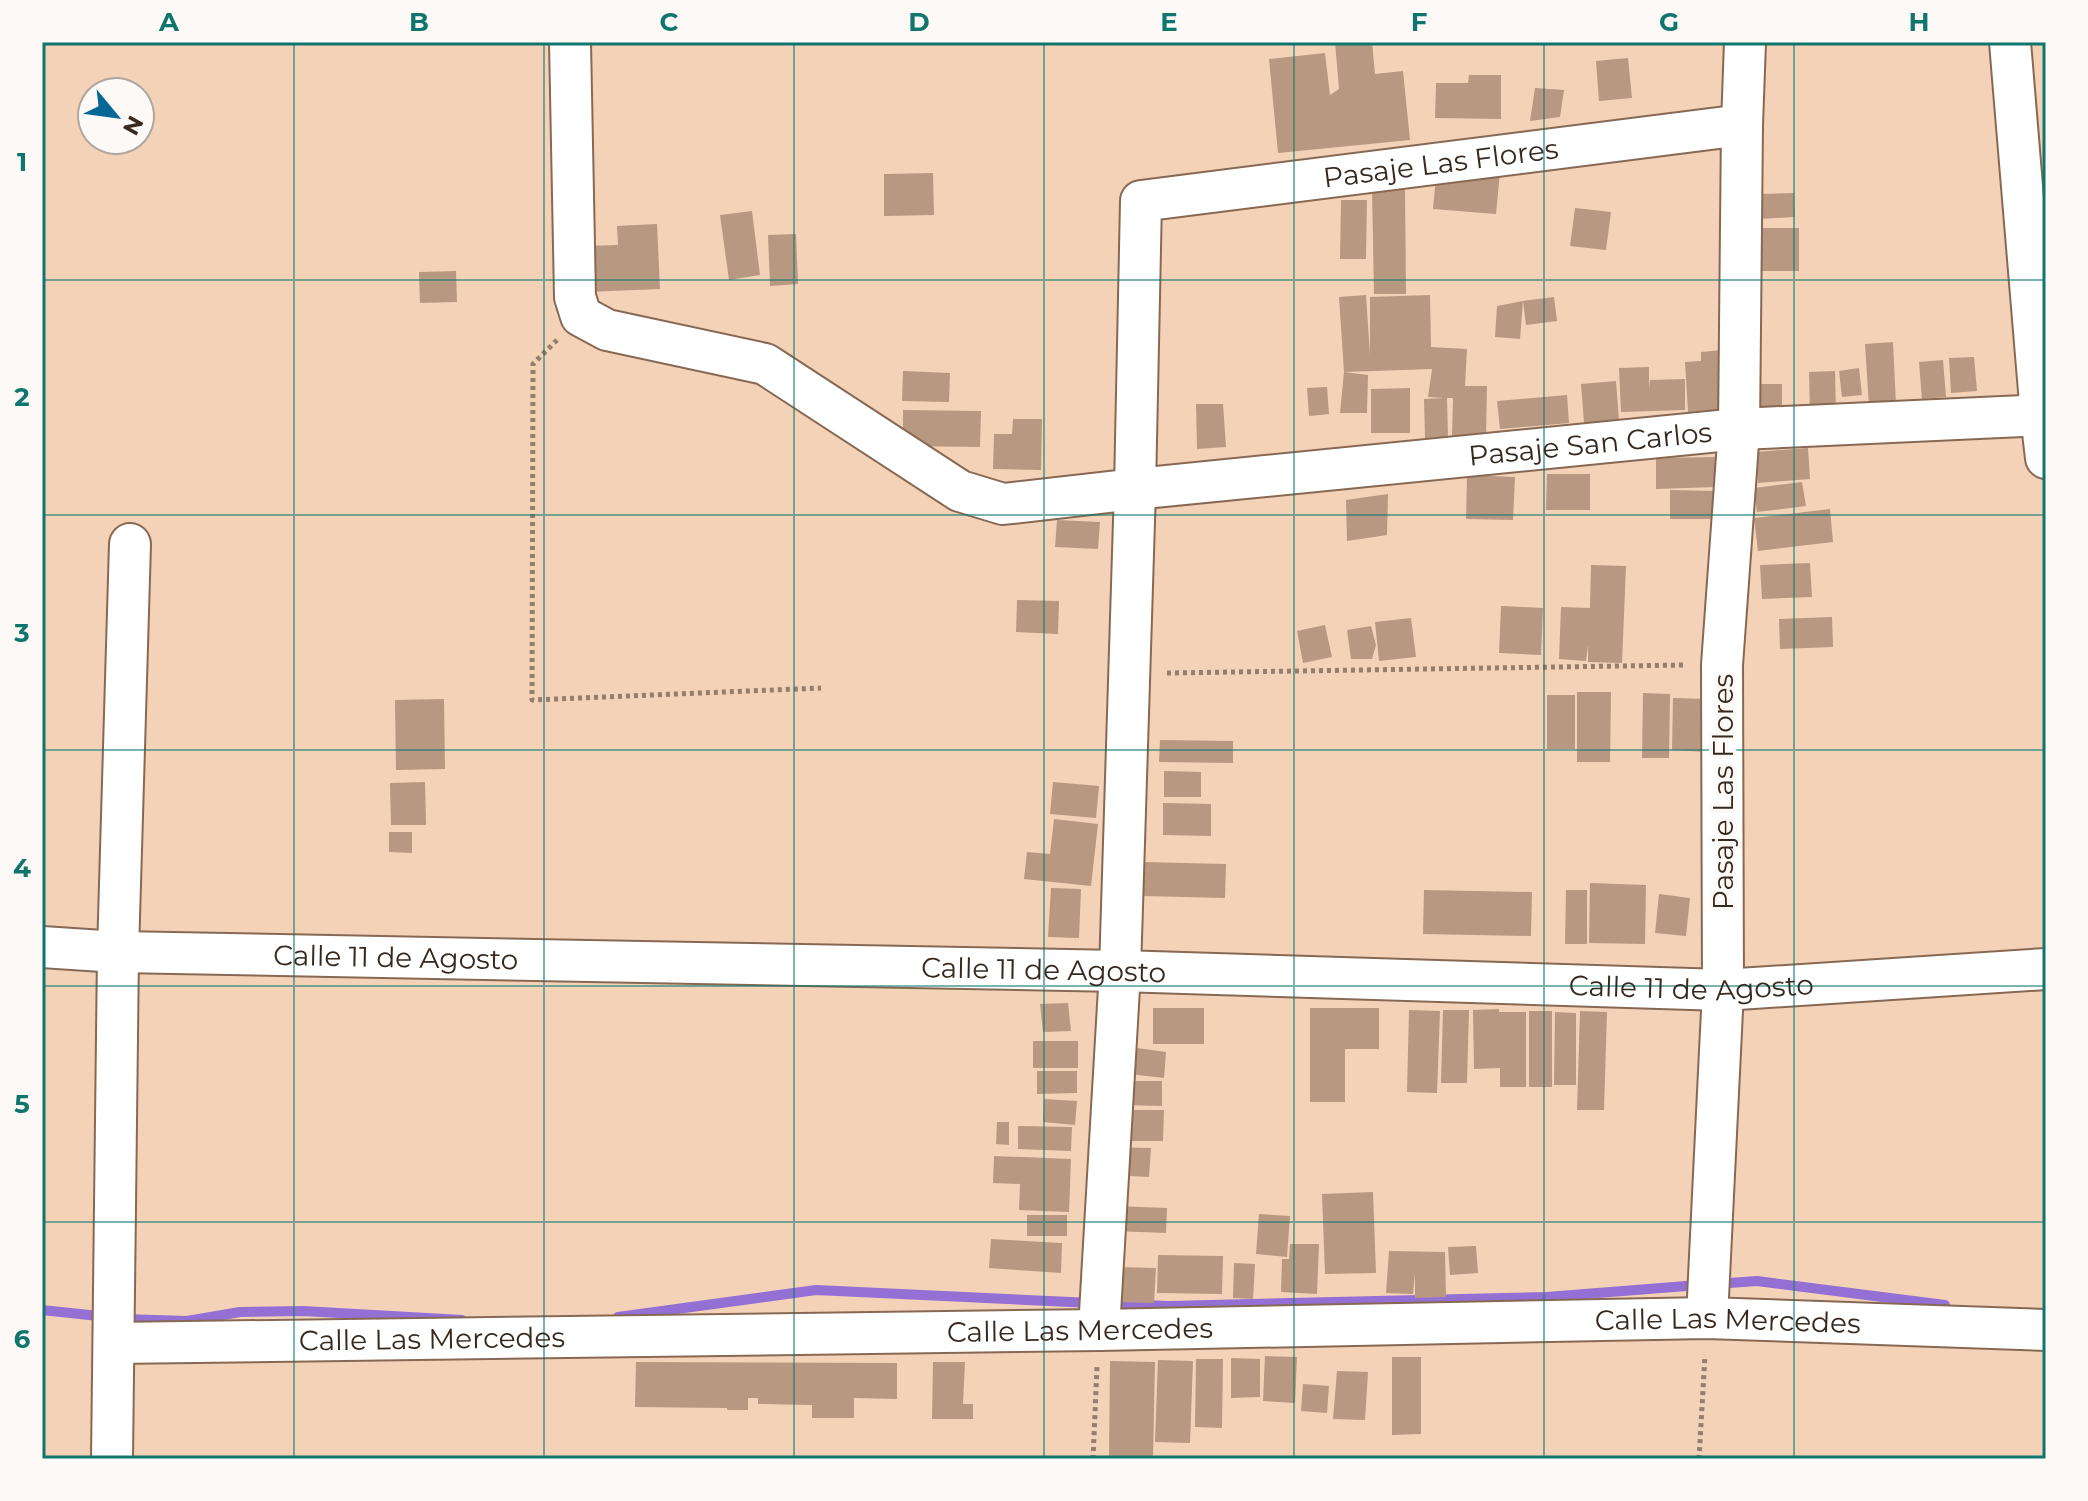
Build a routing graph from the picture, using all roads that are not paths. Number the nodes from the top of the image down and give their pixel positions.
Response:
1 (570, 42) edge
2 (1745, 42) edge
3 (2010, 42) edge
4 (1742, 125) junction
5 (2043, 415) edge
6 (1739, 429) junction
7 (2046, 458) edge
8 (1135, 489) junction
9 (130, 544) dead end
10 (42, 947) edge
11 (118, 952) junction
12 (2046, 969) edge
13 (1120, 971) junction
14 (1723, 990) junction
15 (1707, 1318) junction
16 (1099, 1330) junction
17 (2046, 1330) edge
18 (114, 1343) junction
19 (112, 1459) edge

1 - 8 street, Pasaje San Carlos
2 - 4 street, Pasaje Las Flores
3 - 5 street
4 - 6 street, Pasaje Las Flores
4 - 8 street, Pasaje Las Flores
5 - 6 street, Pasaje San Carlos
5 - 7 street
6 - 8 street, Pasaje San Carlos
6 - 14 street, Pasaje Las Flores
8 - 13 street
9 - 11 street
10 - 11 street, Calle 11 de Agosto
11 - 13 street, Calle 11 de Agosto
11 - 18 street
12 - 14 street, Calle 11 de Agosto
13 - 14 street, Calle 11 de Agosto
13 - 16 street
14 - 15 street, Pasaje Las Flores
15 - 16 street, Calle Las Mercedes
15 - 17 street, Calle Las Mercedes
16 - 18 street, Calle Las Mercedes
18 - 19 street

